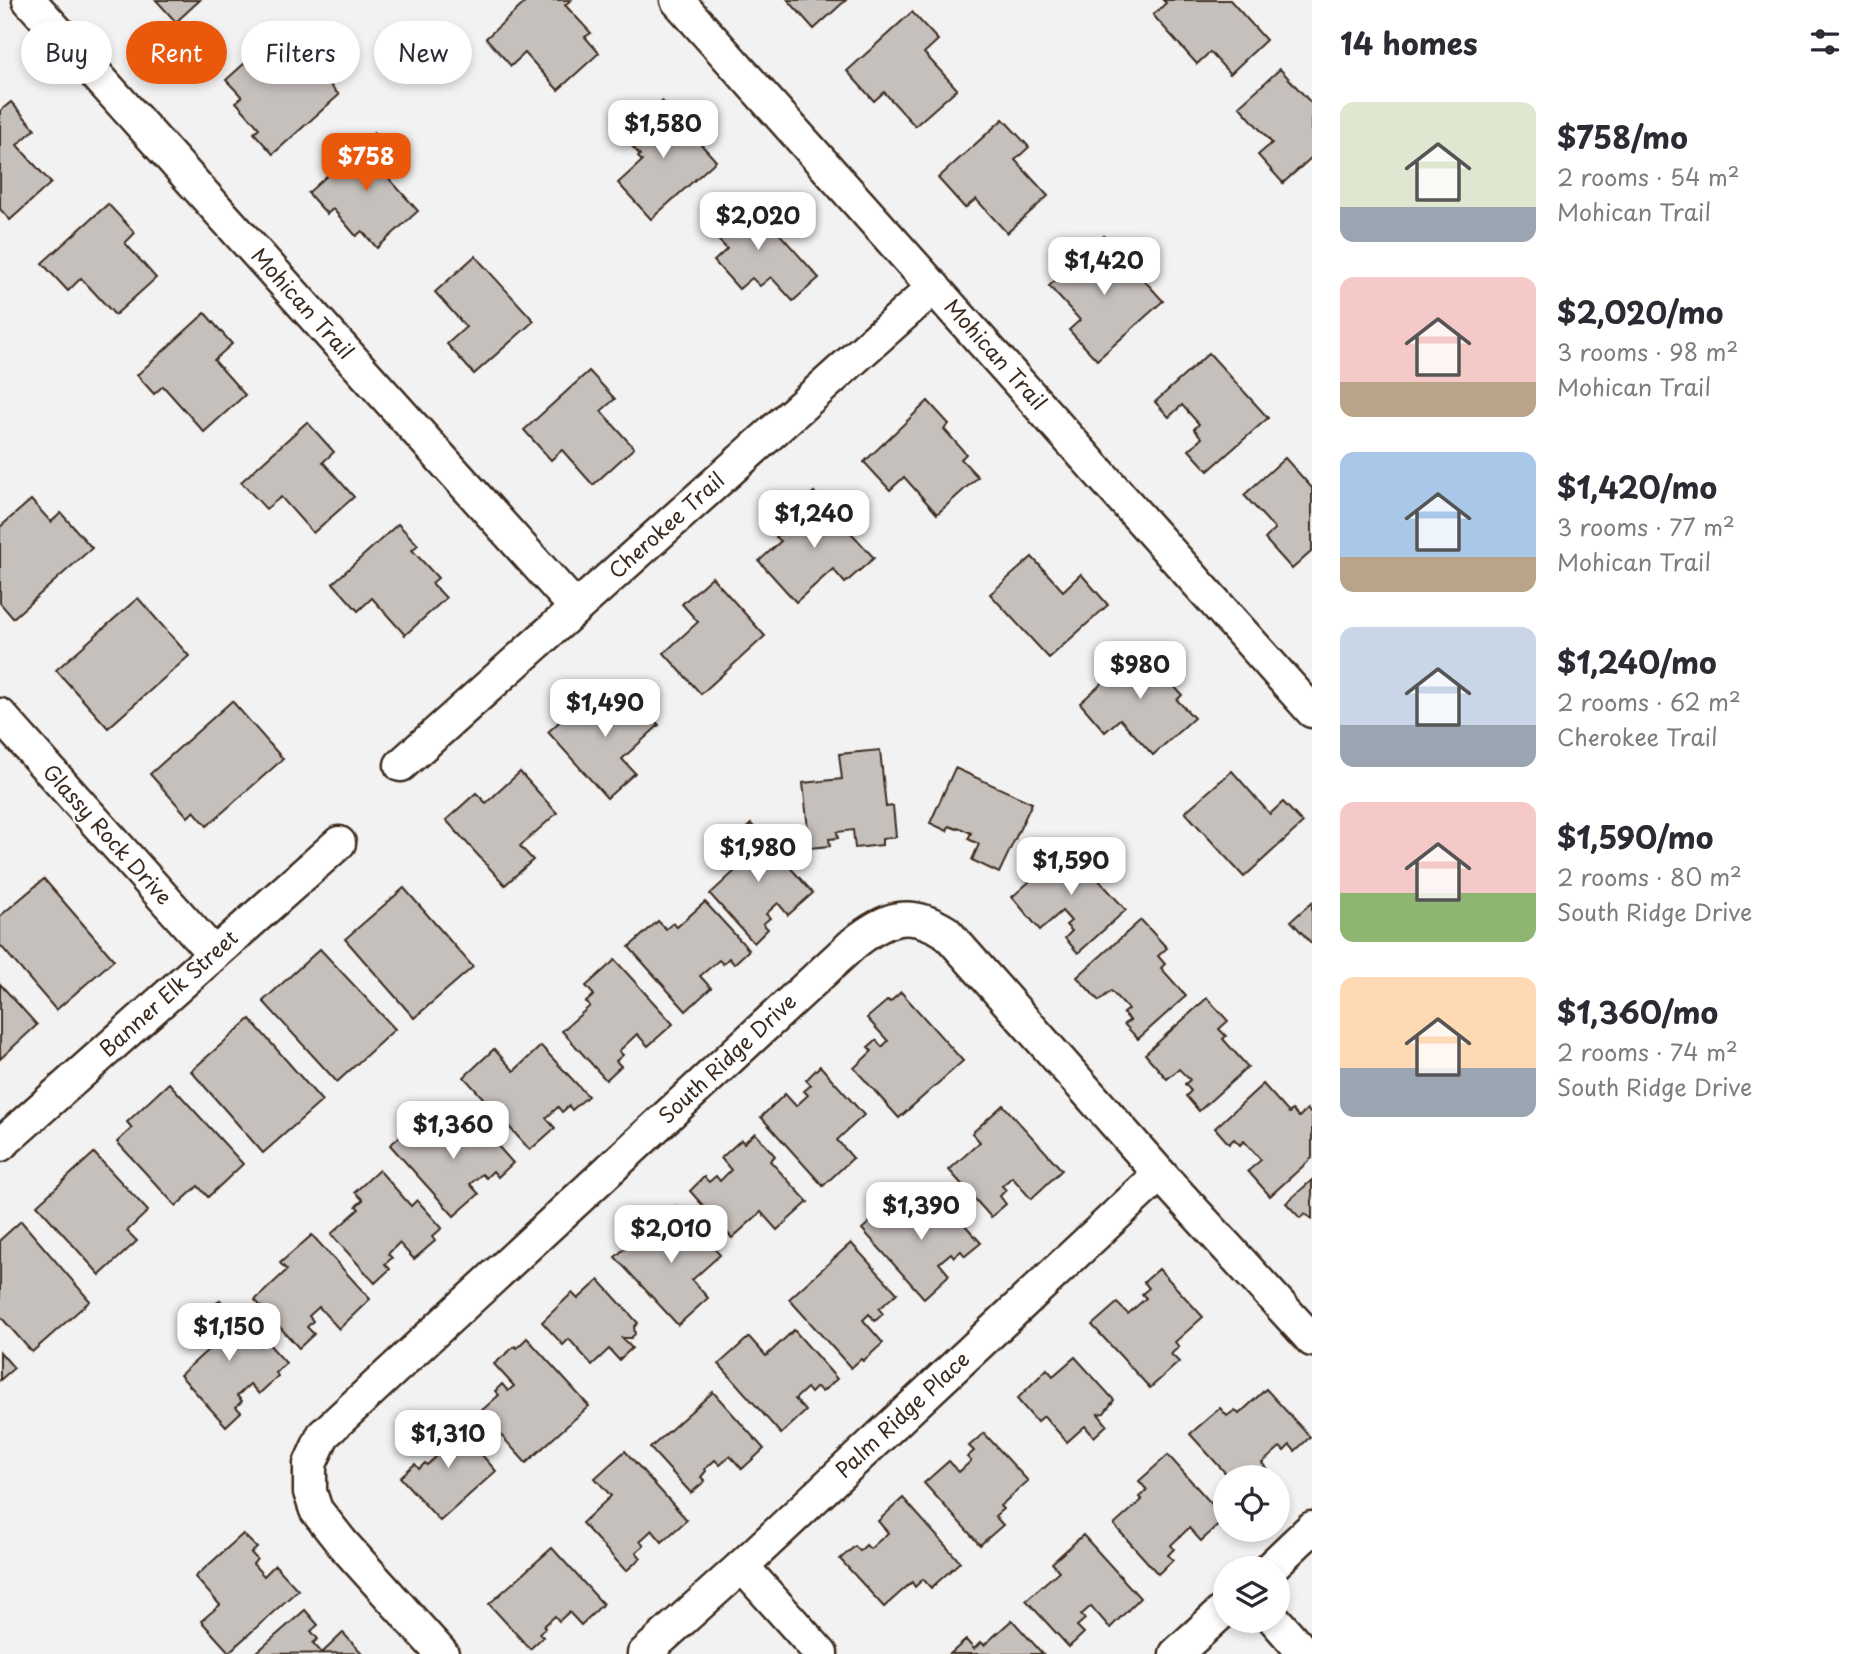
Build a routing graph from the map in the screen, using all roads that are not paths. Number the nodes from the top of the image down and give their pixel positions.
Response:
1 (29, 0) edge
2 (677, 0) edge
3 (934, 287) junction
4 (576, 608) junction
5 (1312, 711) edge
6 (0, 715) edge
7 (401, 765) dead end
8 (339, 843) dead end
9 (214, 954) junction
10 (0, 1145) edge
11 (1160, 1174) junction
12 (1312, 1340) edge
13 (1312, 1528) edge
14 (1283, 1556) edge
15 (742, 1566) junction
16 (1213, 1620) edge
17 (1286, 1633) edge
18 (442, 1654) edge
19 (644, 1654) edge
20 (821, 1654) edge
21 (1176, 1654) edge
22 (1305, 1654) edge

1 - 4 street, Mohican Trail
2 - 3 street, Mohican Trail
3 - 4 street, Cherokee Trail
3 - 5 street, Mohican Trail
4 - 7 street, Cherokee Trail
6 - 9 street, Glassy Rock Drive
8 - 9 street, Banner Elk Street
9 - 10 street, Banner Elk Street
11 - 12 street, South Ridge Drive
11 - 15 street, Palm Ridge Place
11 - 18 street, South Ridge Drive
13 - 14 street
15 - 19 street, Palm Ridge Place
15 - 20 street
16 - 21 street
17 - 22 street

